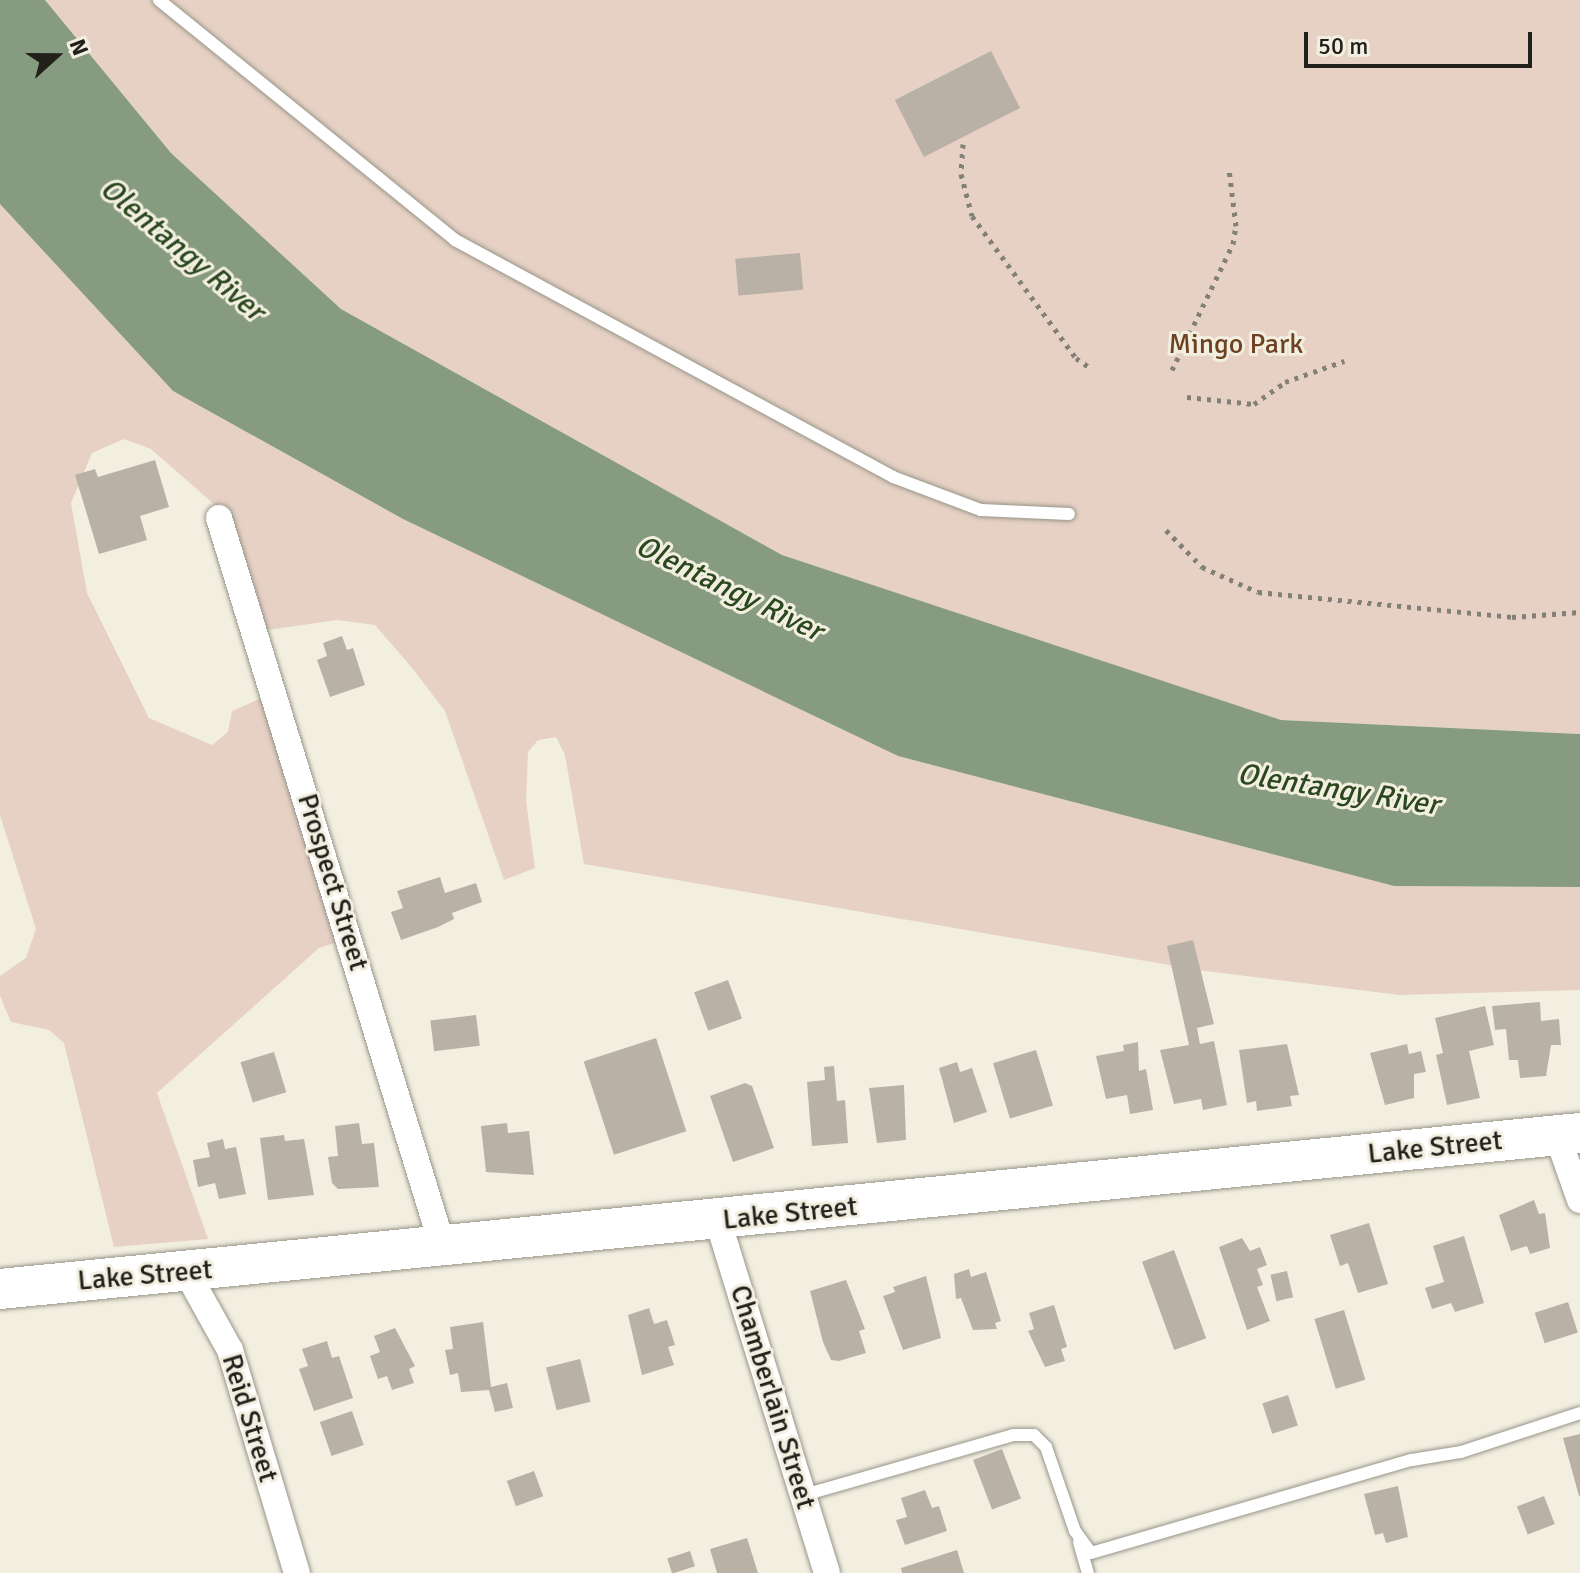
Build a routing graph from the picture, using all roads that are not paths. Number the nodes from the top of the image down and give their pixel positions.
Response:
1 (159, 0) edge
2 (1069, 514) dead end
3 (219, 518) dead end
4 (1568, 1134) edge
5 (1580, 1200) edge
6 (718, 1221) junction
7 (443, 1248) junction
8 (186, 1271) junction
9 (0, 1289) edge
10 (1580, 1413) edge
11 (804, 1495) junction
12 (1075, 1531) junction
13 (297, 1573) edge
14 (827, 1573) edge
15 (1088, 1573) edge

1 - 2 lane
3 - 7 street, Prospect Street
4 - 5 street
4 - 6 main road, Lake Street
6 - 7 main road, Lake Street
6 - 11 street, Chamberlain Street
7 - 8 main road, Lake Street
8 - 9 main road, Lake Street
8 - 13 street, Reid Street
10 - 12 lane
11 - 12 lane
11 - 14 street, Chamberlain Street
12 - 15 lane

